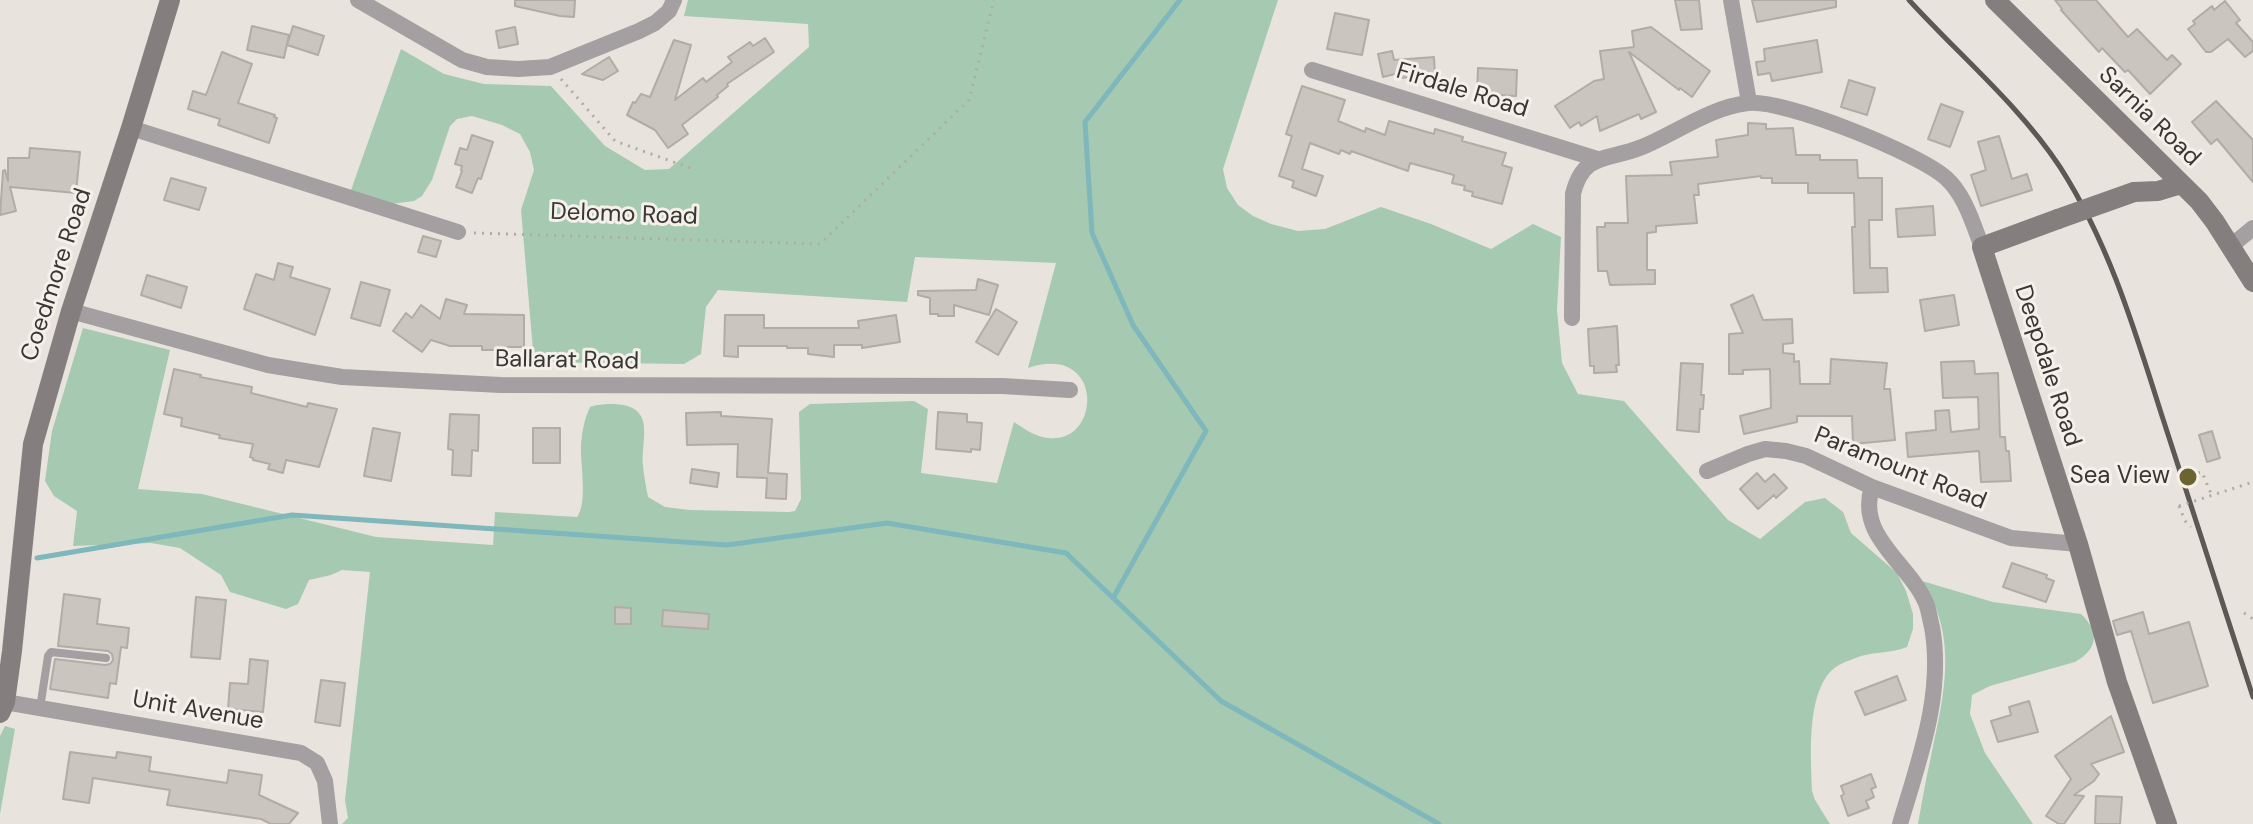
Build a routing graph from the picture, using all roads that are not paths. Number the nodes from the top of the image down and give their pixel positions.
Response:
1 (170, 0) edge
2 (358, 0) edge
3 (674, 0) edge
4 (1731, 0) edge
5 (1995, 0) edge
6 (1312, 70) dead end
7 (1749, 102) junction
8 (131, 128) junction
9 (1597, 159) junction
10 (2181, 184) junction
11 (2253, 228) edge
12 (458, 232) road end
13 (2231, 246) junction
14 (1982, 247) junction
15 (2253, 282) edge
16 (71, 311) junction
17 (1572, 318) dead end
18 (1070, 390) dead end
19 (1707, 471) dead end
20 (1872, 487) junction
21 (2078, 544) junction
22 (106, 658) dead end
23 (3, 707) edge
24 (40, 708) junction
25 (328, 823) edge
26 (1900, 824) edge
27 (2167, 824) edge

1 - 8 street, Coedmore Road
2 - 3 street
4 - 7 street
5 - 10 street, Sarnia Road
6 - 9 street, Firdale Road
7 - 9 street
7 - 14 street, Deepdale Road
8 - 12 street
8 - 16 street, Coedmore Road
9 - 17 street
10 - 13 street, Sarnia Road
10 - 14 street, bridge
11 - 13 street
13 - 15 street, Sarnia Road
14 - 21 street, Deepdale Road
16 - 18 street, Ballarat Road
16 - 23 street, Coedmore Road
19 - 20 street, Paramount Road
20 - 21 street, Paramount Road
20 - 26 street
21 - 27 street, Deepdale Road
22 - 24 lane
23 - 24 street, Unit Avenue
24 - 25 street, Unit Avenue

